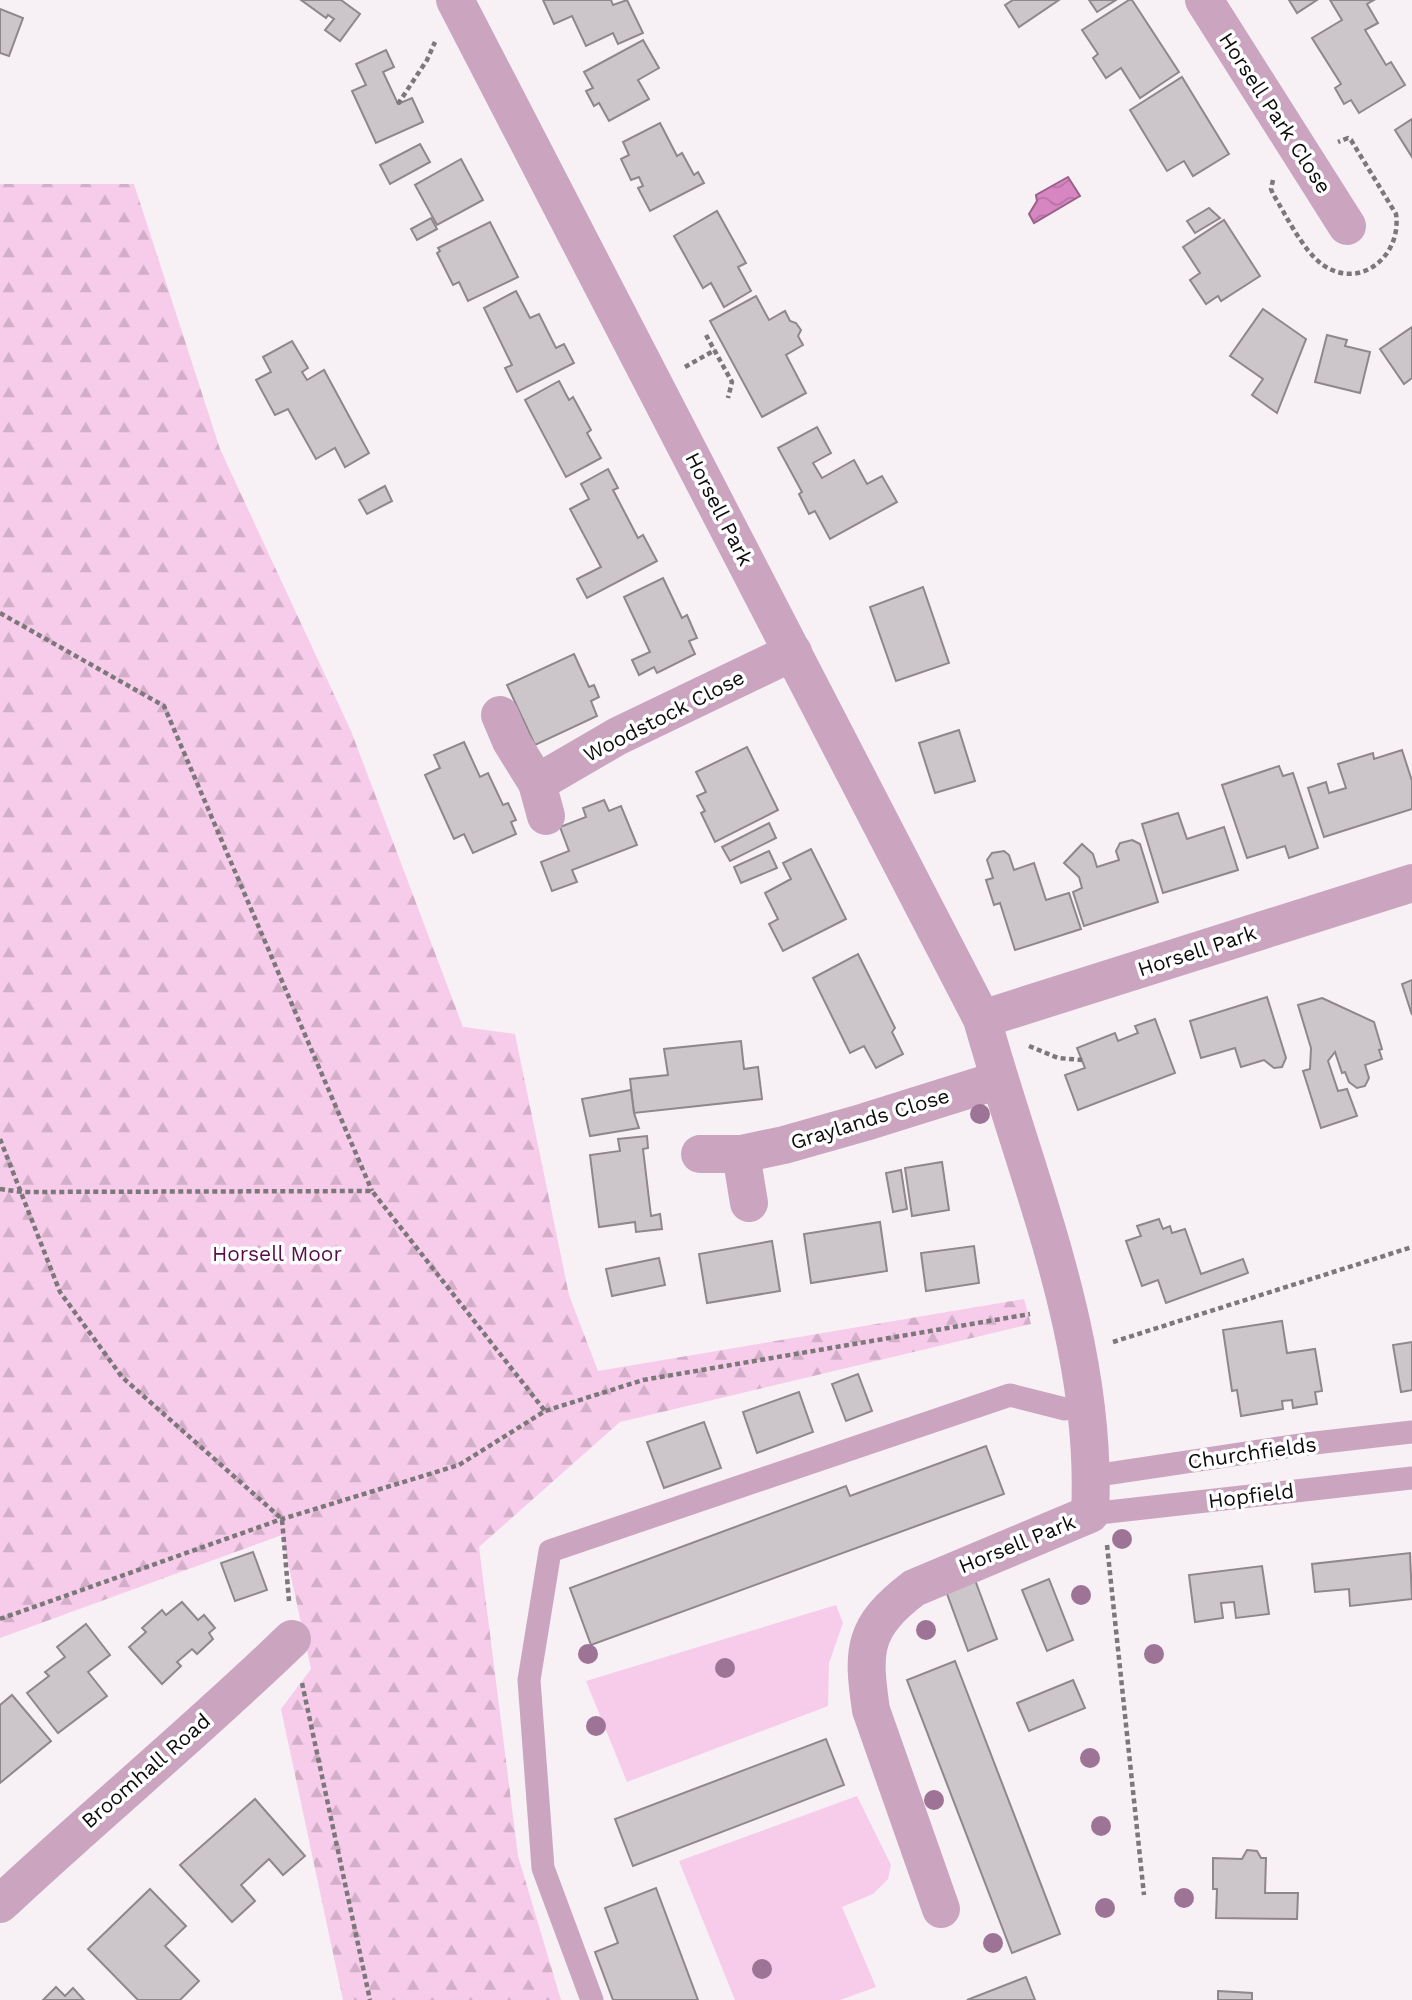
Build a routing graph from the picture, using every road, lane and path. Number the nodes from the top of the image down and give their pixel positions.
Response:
1 (455, 0) edge
2 (1204, 0) edge
3 (437, 37) dead end
4 (398, 104) dead end
5 (1347, 226) dead end
6 (706, 335) dead end
7 (728, 398) dead end
8 (0, 612) edge
9 (793, 652) junction
10 (498, 737) dead end
11 (1412, 883) edge
12 (982, 1019) junction
13 (999, 1080) junction
14 (0, 1139) edge
15 (700, 1154) dead end
16 (741, 1154) junction
17 (0, 1189) edge
18 (372, 1191) junction
19 (22, 1192) junction
20 (749, 1203) dead end
21 (1412, 1247) edge
22 (1067, 1308) junction
23 (1078, 1353) junction
24 (1086, 1403) junction
25 (545, 1411) junction
26 (1412, 1432) edge
27 (1093, 1476) junction
28 (1412, 1478) edge
29 (1097, 1513) junction
30 (282, 1518) junction
31 (0, 1619) edge
32 (292, 1639) junction
33 (1144, 1895) dead end
34 (0, 1904) edge
35 (942, 1909) dead end
36 (370, 2000) edge
37 (592, 2000) edge

1 - 9 street, Horsell Park
2 - 5 street, Horsell Park Close
3 - 4 path
6 - 7 path
8 - 18 path
9 - 10 street, Woodstock Close
9 - 12 street, Horsell Park
11 - 12 street, Horsell Park
12 - 13 street, Horsell Park
13 - 16 street, Graylands Close
13 - 22 street, Horsell Park
14 - 19 path
15 - 16 street, Graylands Close
16 - 20 street
17 - 19 path
18 - 19 path
18 - 25 path
19 - 30 path
21 - 23 path
22 - 23 street, Horsell Park
22 - 25 path
23 - 24 street, Horsell Park
24 - 27 street, Horsell Park
24 - 37 lane
25 - 30 path
26 - 27 lane, Churchfields
27 - 29 street, Horsell Park
28 - 29 lane, Hopfield
29 - 33 path
29 - 35 street, Horsell Park
30 - 31 path
30 - 32 path
32 - 34 street, Broomhall Road
32 - 36 path

